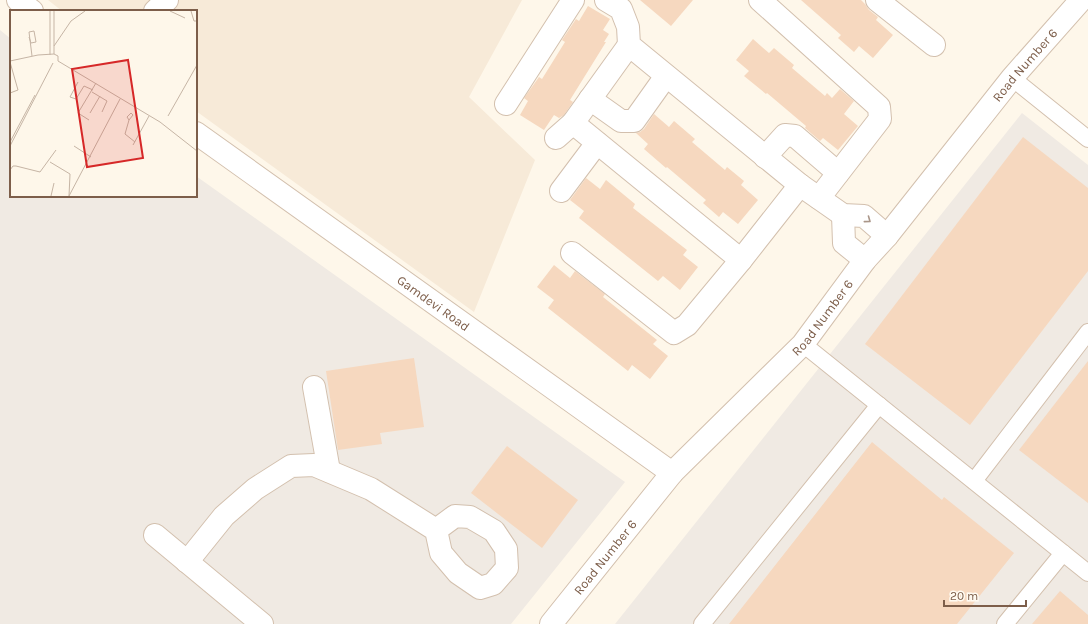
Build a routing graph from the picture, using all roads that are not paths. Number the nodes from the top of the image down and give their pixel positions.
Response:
1 (18, 0) edge
2 (166, 0) edge
3 (573, 0) edge
4 (606, 0) edge
5 (760, 0) edge
6 (877, 0) edge
7 (1081, 0) edge
8 (31, 10) edge
9 (156, 10) edge
10 (629, 45) junction
11 (934, 45) dead end
12 (666, 76) junction
13 (1012, 78) junction
14 (590, 99) junction
15 (506, 104) dead end
16 (573, 123) junction
17 (197, 134) edge
18 (556, 138) dead end
19 (1088, 139) edge
20 (597, 143) junction
21 (765, 157) junction
22 (838, 173) junction
23 (800, 184) junction
24 (561, 191) dead end
25 (819, 198) junction
26 (843, 215) junction
27 (887, 236) junction
28 (572, 253) dead end
29 (741, 260) junction
30 (865, 260) junction
31 (1088, 332) edge
32 (803, 344) junction
33 (314, 387) dead end
34 (880, 405) junction
35 (329, 471) junction
36 (672, 473) junction
37 (974, 481) junction
38 (436, 530) dead end
39 (155, 535) dead end
40 (1063, 553) junction
41 (187, 562) junction
42 (1088, 573) edge
43 (262, 624) edge
44 (550, 624) edge
45 (702, 624) edge
46 (1006, 624) edge

1 - 8 street
2 - 9 street
3 - 15 street
4 - 10 street
5 - 22 street
6 - 11 street
7 - 13 street, Road Number 6
10 - 12 street
10 - 14 street
12 - 14 street
12 - 21 street
13 - 19 lane
13 - 27 street, Road Number 6
14 - 16 street
16 - 18 street
16 - 20 street
17 - 36 street, Gamdevi Road
20 - 24 street
20 - 29 street
21 - 22 street
21 - 23 street
22 - 25 street
23 - 25 street
23 - 29 street
25 - 26 street
26 -> 27 street
26 - 30 street
27 - 30 street, Road Number 6
28 - 29 street
30 - 32 street, Road Number 6
31 - 37 lane
32 - 34 lane
32 - 36 street, Road Number 6
33 - 35 street
34 - 37 lane
34 - 45 lane
35 - 38 street
35 - 41 street
36 - 44 street, Road Number 6
37 - 40 lane
39 - 41 street
40 - 42 lane
40 - 46 lane
41 - 43 street

